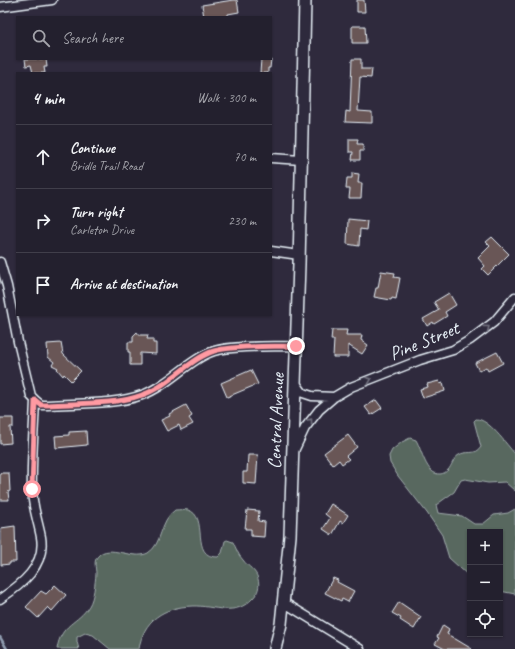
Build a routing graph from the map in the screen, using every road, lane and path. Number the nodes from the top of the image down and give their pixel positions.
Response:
1 (52, 0) edge
2 (305, 0) edge
3 (0, 7) edge
4 (272, 158) edge
5 (302, 160) junction
6 (272, 251) edge
7 (299, 255) junction
8 (0, 262) edge
9 (515, 297) edge
10 (296, 346) junction
11 (295, 382) junction
12 (334, 397) junction
13 (35, 400) junction
14 (293, 452) junction
15 (2, 598) edge
16 (284, 602) junction
17 (275, 649) edge
18 (360, 649) edge

1 - 3 street
2 - 5 main road, Central Avenue
4 - 5 street
5 - 7 main road, Central Avenue
6 - 7 street
7 - 10 main road, Central Avenue
8 - 13 street
12 -> 9 street, Pine Street
10 - 11 main road, Central Avenue
10 - 13 street
11 - 12 street
11 - 14 main road, Central Avenue
14 -> 12 street, Pine Street
13 - 15 street
14 - 16 main road, Central Avenue
16 - 17 main road, Central Avenue
16 - 18 street

